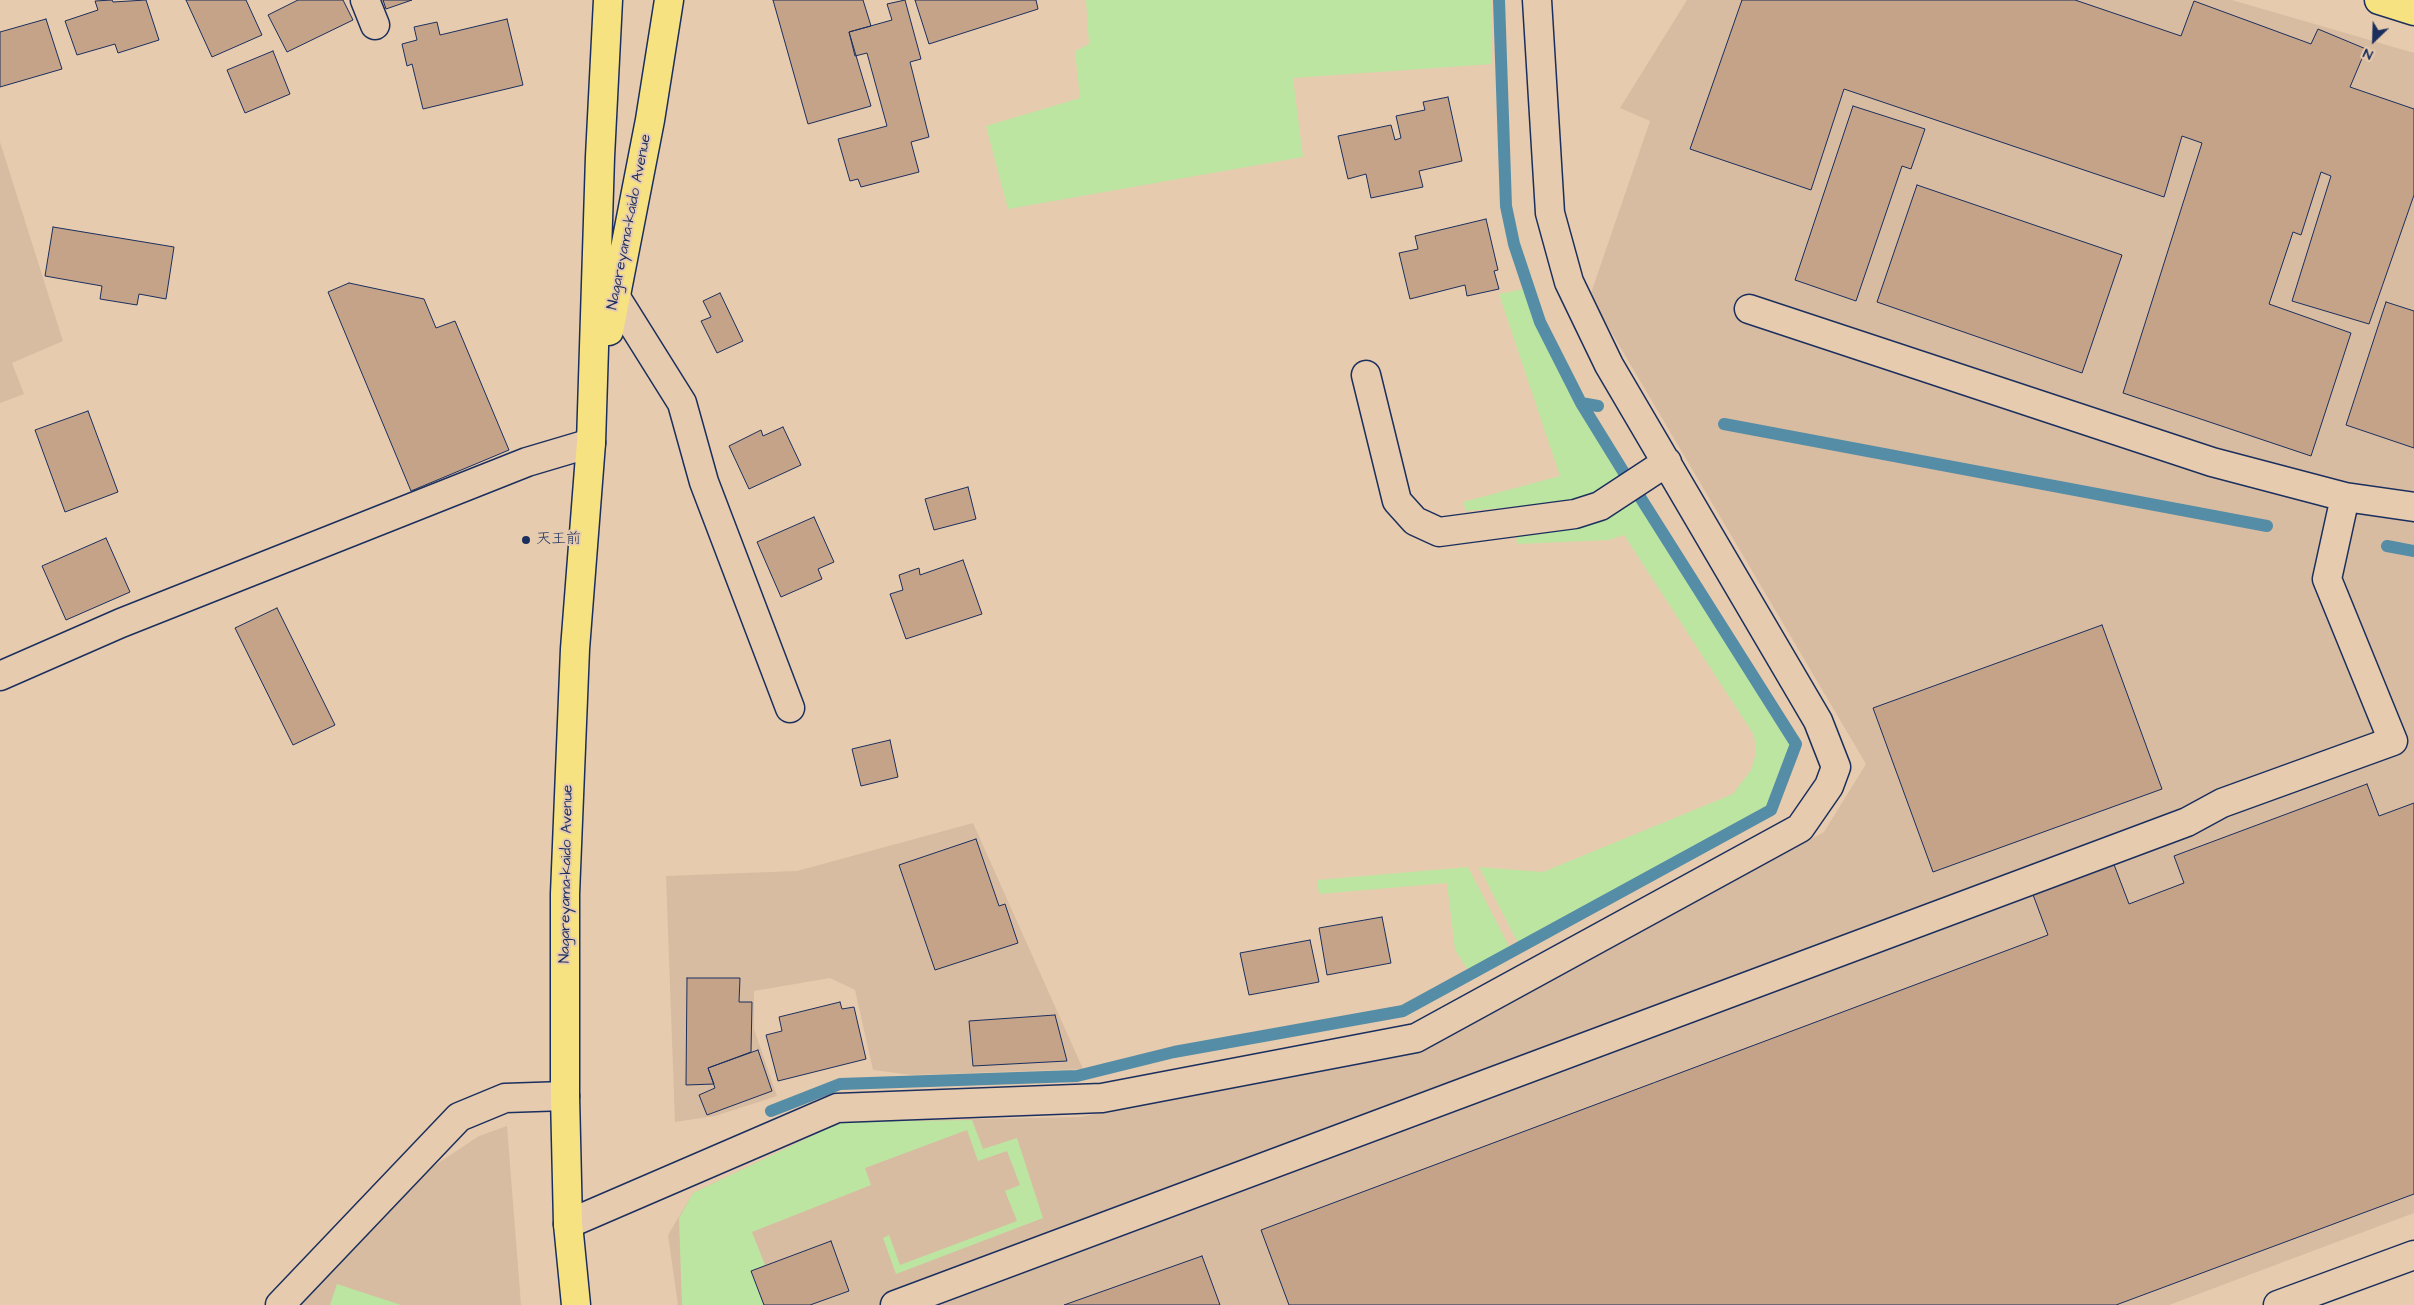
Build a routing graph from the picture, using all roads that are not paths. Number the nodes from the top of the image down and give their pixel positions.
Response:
1 (365, 0) edge
2 (608, 0) edge
3 (669, 0) edge
4 (1537, 0) edge
5 (2379, 0) edge
6 (2414, 11) edge
7 (376, 25) dead end
8 (615, 296) junction
9 (1749, 309) dead end
10 (1366, 375) dead end
11 (591, 443) junction
12 (1667, 462) junction
13 (2345, 497) junction
14 (2414, 507) edge
15 (0, 676) edge
16 (790, 708) dead end
17 (565, 1096) junction
18 (568, 1224) junction
19 (2414, 1255) edge
20 (280, 1305) edge
21 (576, 1305) edge
22 (895, 1305) edge
23 (2278, 1305) edge

1 - 7 street
2 - 11 main road, Nagareyama-kaido Avenue
3 - 8 main road, Nagareyama-kaido Avenue
4 - 12 street
5 - 6 main road
8 - 11 main road, Nagareyama-kaido Avenue
8 - 16 street
9 - 13 street
10 - 12 street
11 - 15 street
11 - 17 main road, Nagareyama-kaido Avenue
12 - 18 street
13 - 14 street
13 - 22 street
17 - 18 main road, Nagareyama-kaido Avenue
17 - 20 street
18 - 21 main road, Nagareyama-kaido Avenue
19 - 23 street

